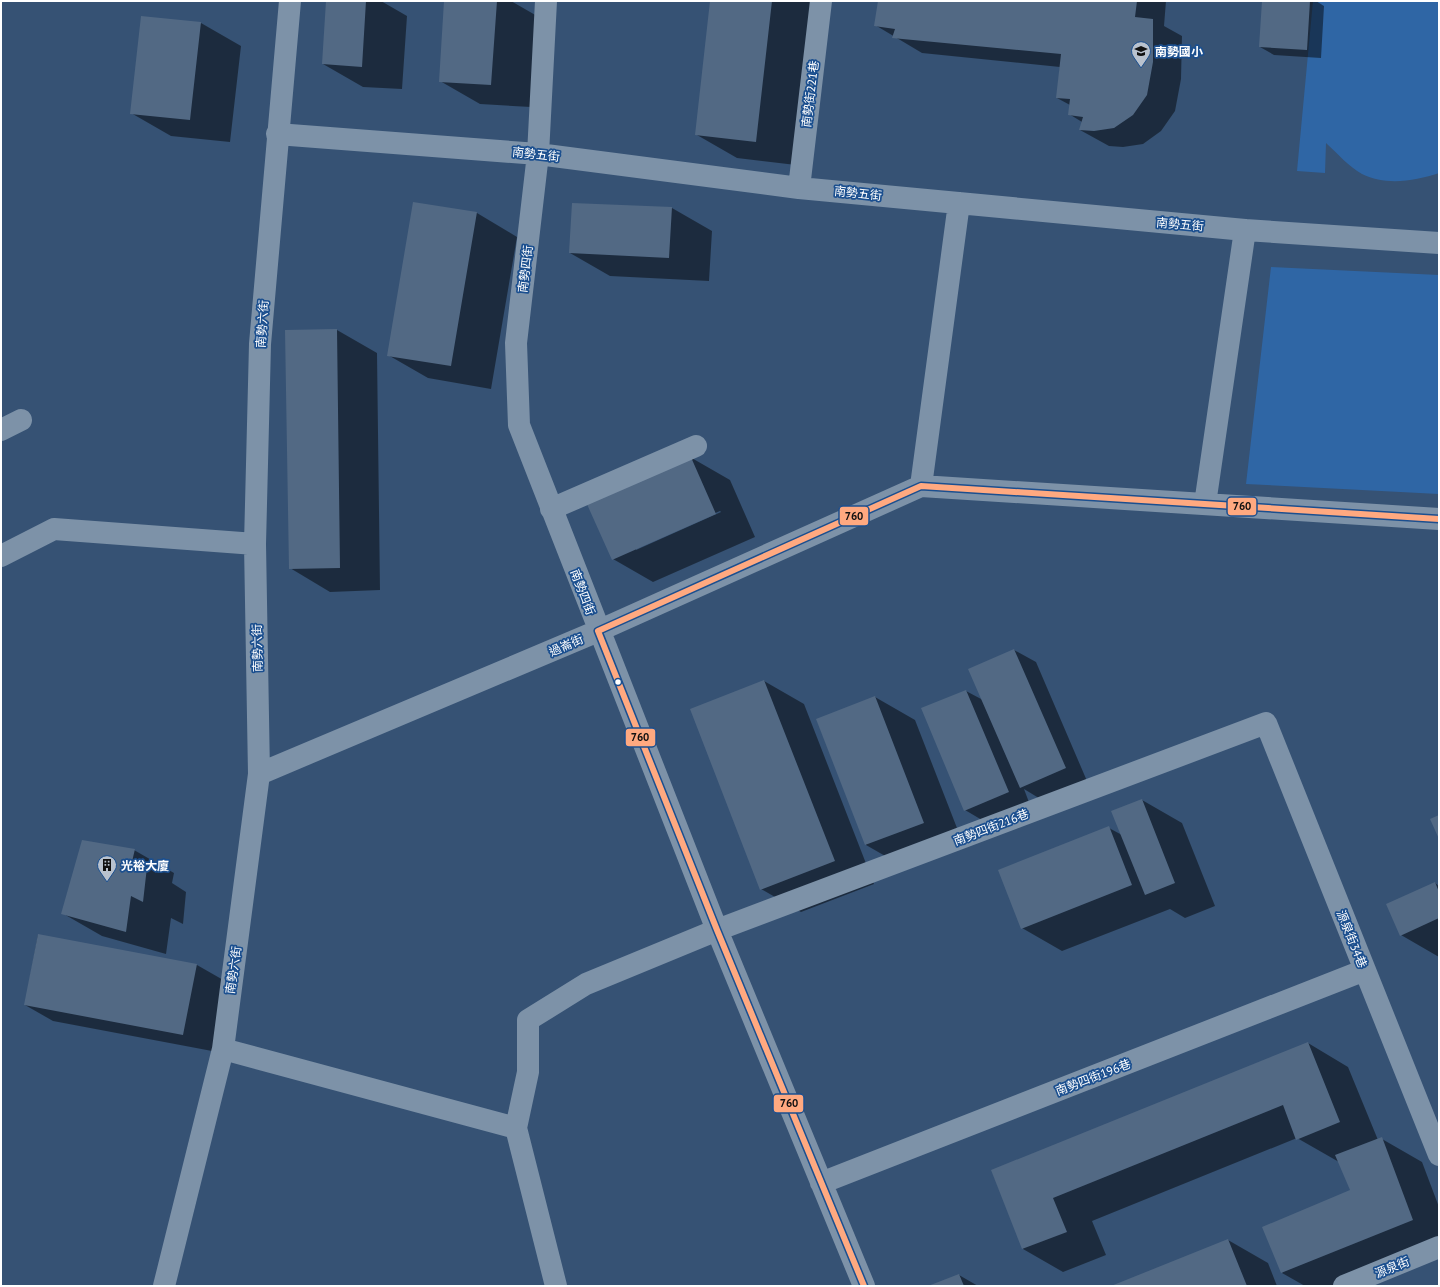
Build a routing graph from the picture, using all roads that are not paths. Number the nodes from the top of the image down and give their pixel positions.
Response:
1 (290, 1) edge
2 (546, 1) edge
3 (821, 1) edge
4 (277, 134) junction
5 (538, 154) junction
6 (799, 188) junction
7 (959, 203) junction
8 (1245, 230) junction
9 (1439, 243) edge
10 (21, 420) dead end
11 (1, 430) edge
12 (696, 446) dead end
13 (921, 486) junction
14 (1205, 504) junction
15 (551, 509) junction
16 (1439, 519) edge
17 (255, 544) junction
18 (1, 556) edge
19 (598, 631) junction
20 (1266, 723) joint
21 (260, 774) junction
22 (717, 930) junction
23 (1365, 970) junction
24 (223, 1049) junction
25 (516, 1128) junction
26 (1439, 1155) edge
27 (821, 1183) junction
28 (1439, 1247) edge
29 (164, 1286) edge
30 (556, 1286) edge
31 (864, 1286) edge
32 (1344, 1286) edge

1 - 4 street, 南勢六街
2 - 5 street, 南勢四街
3 - 6 street, 南勢街221巷
4 - 5 street, 南勢五街
4 - 17 street, 南勢六街
5 - 6 street, 南勢五街
5 - 15 street, 南勢四街
6 - 7 street, 南勢五街
7 - 8 street, 南勢五街
7 - 13 street
8 - 9 street, 南勢五街
8 - 14 street
10 - 11 street
12 - 15 street
13 - 14 street, 過崙街
13 - 19 street, 過崙街
14 - 16 street, 過崙街
15 - 19 street, 南勢四街
17 - 18 street
17 - 21 street, 南勢六街
19 - 21 street, 過崙街
19 - 22 street, 南勢四街
20 - 22 street, 南勢四街216巷
20 - 23 street, 源泉街34巷
21 - 24 street, 南勢六街
22 - 25 street, 南勢四街216巷
22 - 27 street, 南勢四街
23 - 26 street, 源泉街34巷
23 - 27 street, 南勢四街196巷
24 - 25 street
24 - 29 street, 南勢六街
25 - 30 street
27 - 31 street, 南勢四街
28 - 32 street, 源泉街

